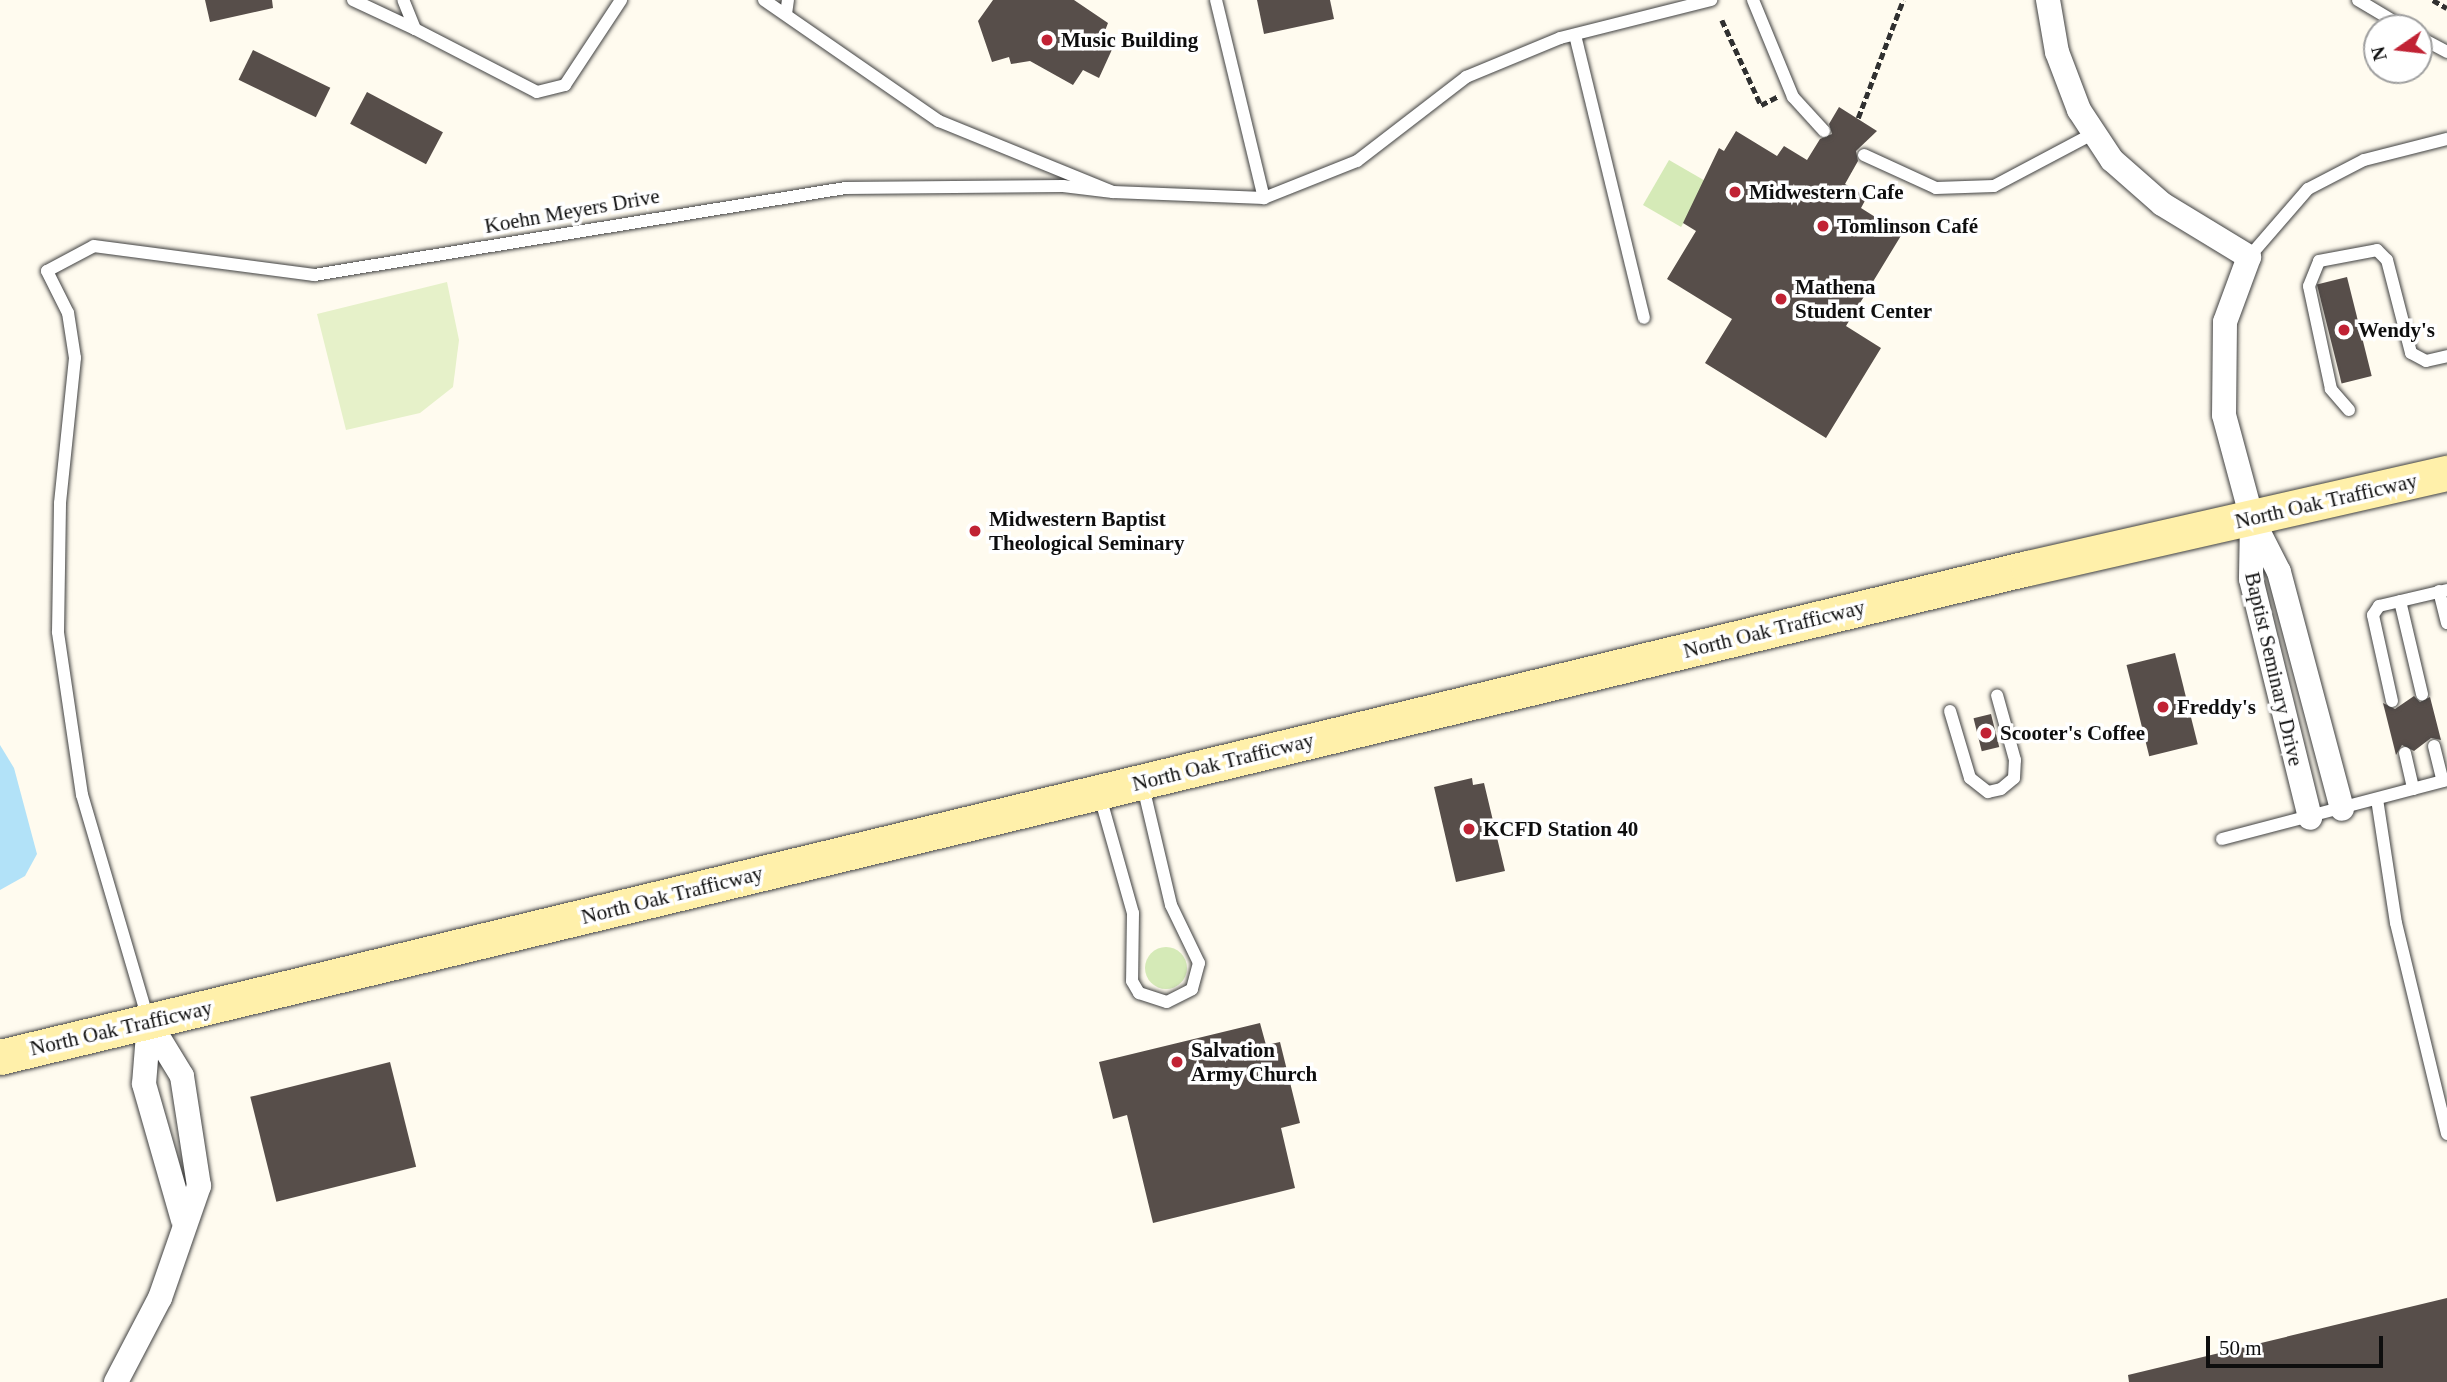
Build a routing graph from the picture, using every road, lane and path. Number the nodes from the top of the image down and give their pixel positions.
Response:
1 (353, 0) edge
2 (403, 0) edge
3 (621, 0) edge
4 (764, 0) edge
5 (788, 0) edge
6 (1216, 0) edge
7 (1711, 0) edge
8 (1754, 0) edge
9 (1903, 0) edge
10 (2048, 0) edge
11 (2358, 0) edge
12 (2434, 0) edge
13 (2447, 8) edge
14 (786, 14) junction
15 (2381, 14) edge
16 (1722, 20) dead end
17 (415, 29) junction
18 (1575, 35) junction
19 (1784, 104) dead end
20 (1858, 118) dead end
21 (1824, 131) dead end
22 (2094, 133) junction
23 (2447, 139) edge
24 (1864, 155) dead end
25 (1113, 192) junction
26 (1264, 198) junction
27 (2249, 257) junction
28 (1644, 318) dead end
29 (2447, 356) edge
30 (2349, 410) dead end
31 (2447, 473) edge
32 (2252, 519) junction
33 (2443, 591) edge
34 (2400, 601) junction
35 (2447, 623) edge
36 (2422, 694) dead end
37 (1997, 695) dead end
38 (2392, 701) dead end
39 (1950, 711) dead end
40 (2434, 746) dead end
41 (2405, 753) dead end
42 (2445, 780) edge
43 (1142, 782) junction
44 (2413, 789) junction
45 (1099, 792) junction
46 (2377, 799) junction
47 (2342, 809) junction
48 (2310, 818) junction
49 (2222, 839) dead end
50 (149, 1022) junction
51 (0, 1057) edge
52 (2447, 1134) edge
53 (183, 1220) junction
54 (116, 1382) edge

1 - 17 lane
2 - 17 lane
3 - 17 lane
4 - 14 lane
5 - 14 lane
6 - 26 lane
7 - 18 lane
8 - 21 lane
9 - 20 path
10 - 22 street
11 - 15 lane
12 - 13 path
14 - 25 lane
16 - 19 path
18 - 26 lane
18 - 28 lane
22 - 24 lane
22 - 27 street
23 - 27 lane
25 - 26 lane
25 - 50 lane, Koehn Meyers Drive
27 - 32 street, Baptist Seminary Drive
29 - 30 lane
31 - 32 main road, North Oak Trafficway
32 - 43 main road, North Oak Trafficway
32 - 47 street, Baptist Seminary Drive
32 - 48 street, Baptist Seminary Drive
33 - 34 lane
33 - 35 lane
34 - 36 lane
34 - 38 lane
37 - 39 lane
40 - 42 lane
41 - 44 lane
42 - 44 lane
43 - 45 main road, North Oak Trafficway
43 - 45 lane
44 - 46 lane
45 - 50 main road, North Oak Trafficway
46 - 47 lane
46 - 52 lane
47 - 48 lane
48 - 49 lane
50 - 51 main road, North Oak Trafficway
50 - 53 street
50 - 53 street
53 - 54 street

